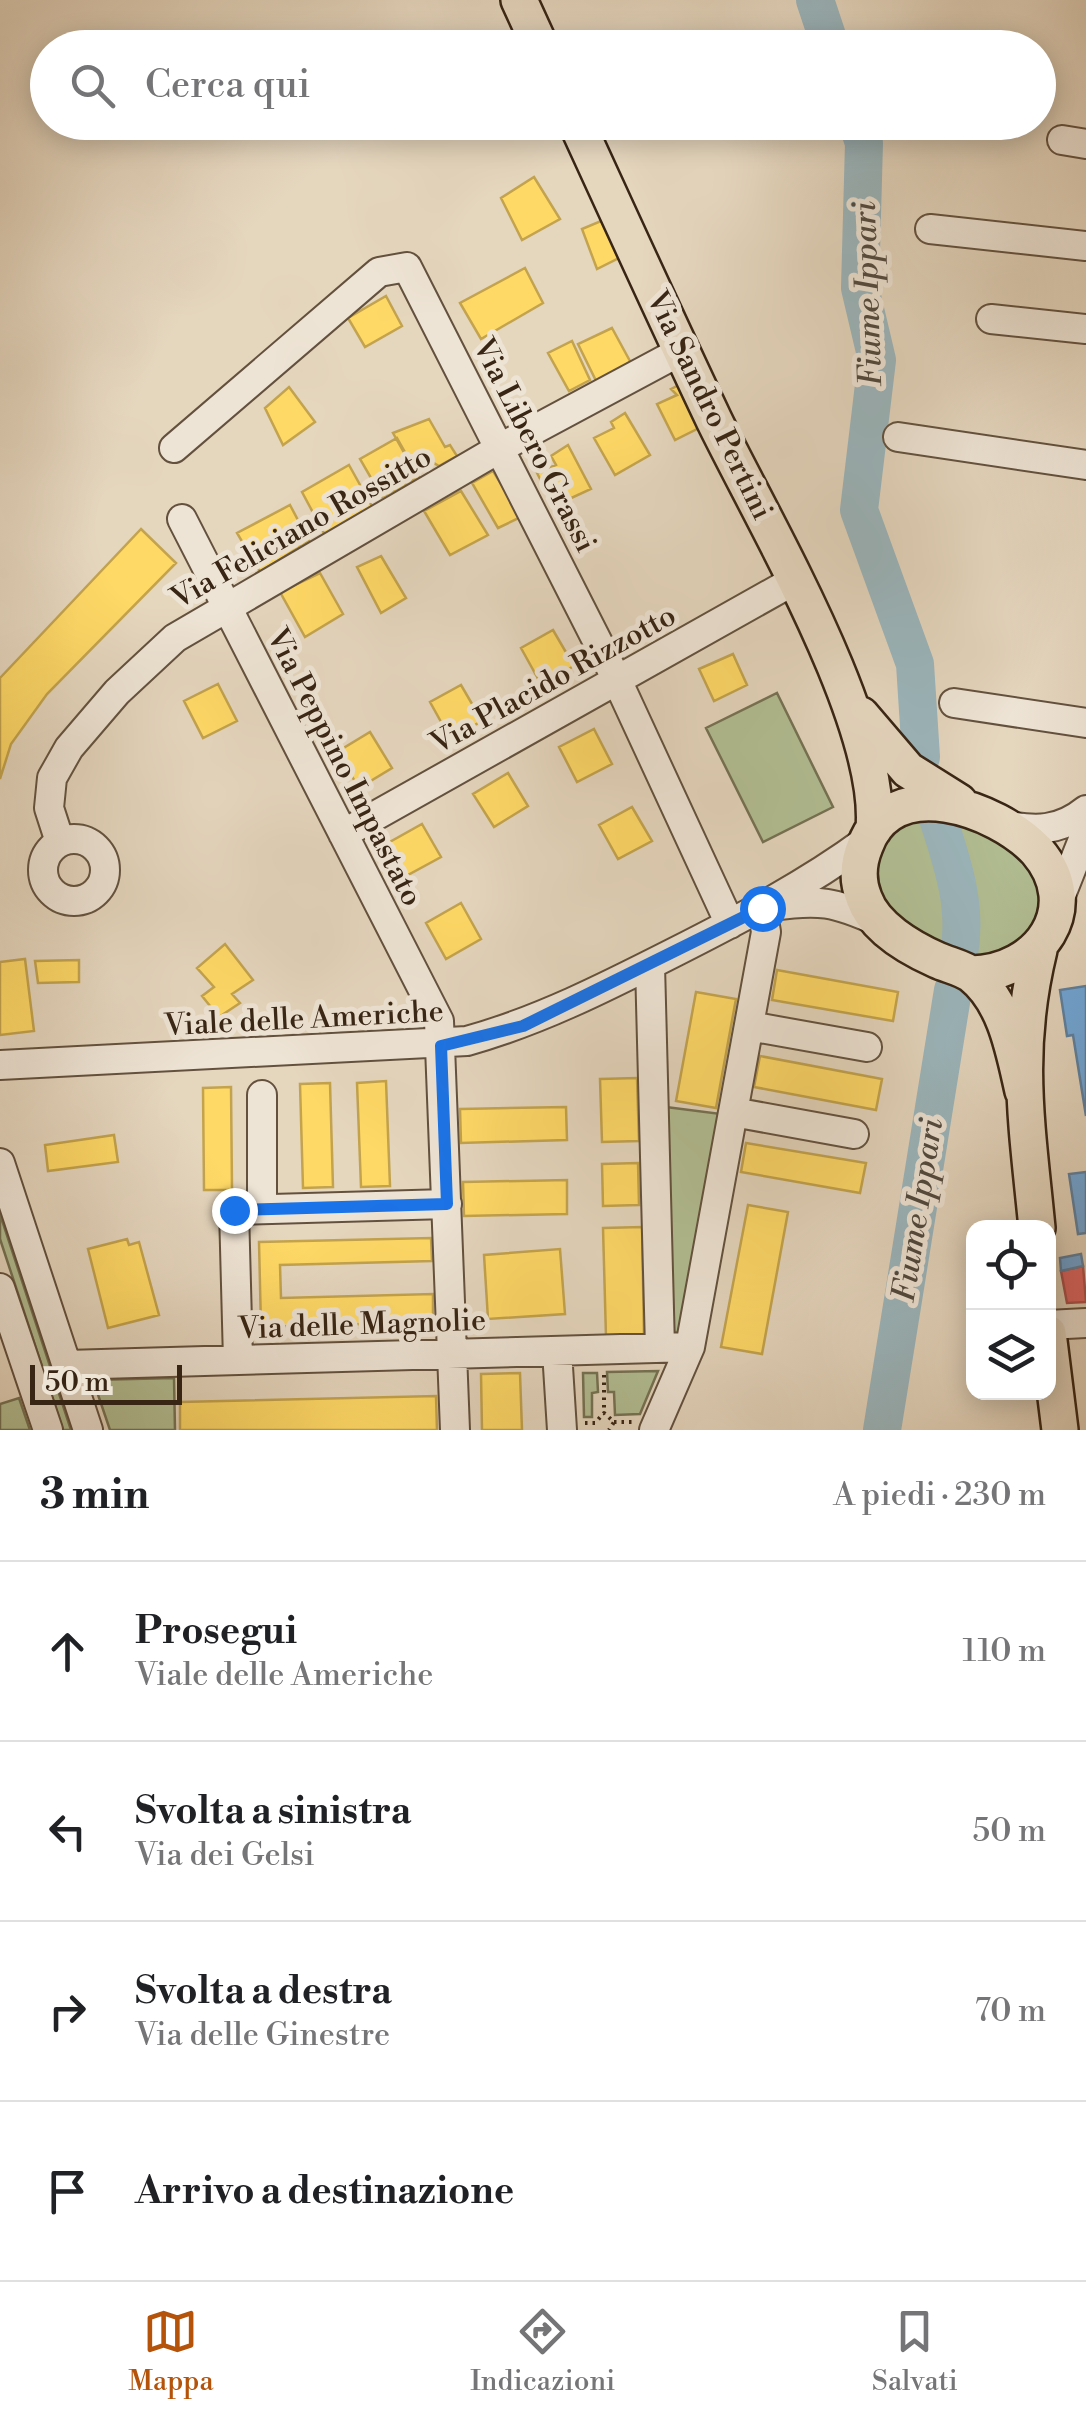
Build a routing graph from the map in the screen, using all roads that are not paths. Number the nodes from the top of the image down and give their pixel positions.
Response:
1 (519, 0) edge
2 (532, 30) edge
3 (584, 140) edge
4 (930, 229) dead end
5 (1086, 246) edge
6 (991, 319) dead end
7 (1086, 329) edge
8 (683, 350) junction
9 (898, 437) dead end
10 (502, 447) junction
11 (174, 448) dead end
12 (1086, 465) edge
13 (182, 519) dead end
14 (795, 580) junction
15 (226, 605) junction
16 (617, 680) junction
17 (842, 688) junction
18 (954, 702) dead end
19 (1086, 723) edge
20 (1086, 810) edge
21 (987, 819) junction
22 (1086, 832) edge
23 (343, 834) junction
24 (870, 835) junction
25 (60, 842) dead end
26 (1063, 890) edge
27 (762, 908) junction
28 (877, 921) junction
29 (730, 924) junction
30 (1086, 928) edge
31 (1041, 946) junction
32 (650, 965) junction
33 (972, 974) junction
34 (749, 1026) junction
35 (441, 1046) junction
36 (867, 1047) dead end
37 (14, 1064) edge
38 (1023, 1091) junction
39 (0, 1092) edge
40 (262, 1095) dead end
41 (733, 1112) junction
42 (854, 1134) dead end
43 (0, 1162) edge
44 (447, 1204) junction
45 (262, 1209) junction
46 (1036, 1220) edge
47 (0, 1288) edge
48 (1086, 1323) edge
49 (1056, 1325) edge
50 (690, 1347) junction
51 (660, 1348) junction
52 (558, 1351) junction
53 (452, 1354) junction
54 (238, 1360) junction
55 (67, 1365) junction
56 (1056, 1398) edge
57 (646, 1424) edge
58 (574, 1428) edge
59 (48, 1430) edge
60 (88, 1430) edge
61 (455, 1430) edge
62 (1060, 1430) edge

1 - 2 main road
3 - 8 main road, Via Sandro Pertini
4 - 5 street
6 - 7 street
8 - 10 street, Via Feliciano Rossitto
8 - 14 main road, Via Sandro Pertini
9 - 12 street
10 - 11 street, Via Libero Grassi
10 - 15 street, Via Feliciano Rossitto
10 - 16 street, Via Libero Grassi
13 - 15 street, Via Peppino Impastato
14 - 16 street, Via Placido Rizzotto
14 - 17 main road, Via Sandro Pertini
15 - 23 street, Via Peppino Impastato
15 - 25 street, Via Feliciano Rossitto
16 - 23 street, Via Placido Rizzotto
16 - 29 street, Via Libero Grassi
17 - 21 main road
17 - 24 main road
18 - 19 street
20 - 21 street
21 - 24 main road
21 - 26 main road
22 - 26 street
23 - 35 street, Via Peppino Impastato
24 - 27 street
24 - 28 main road
26 - 31 main road
27 - 28 street
27 - 29 street, Viale delle Americhe
27 - 34 street
28 - 33 main road
29 - 32 street, Viale delle Americhe
30 - 31 main road
31 - 33 main road
31 - 38 main road
32 - 35 street, Viale delle Americhe
32 - 51 street
33 - 38 main road
34 - 36 street
34 - 41 street
35 - 37 street, Viale delle Americhe
35 - 44 street, Via Peppino Impastato
37 - 39 street
38 - 46 main road
40 - 45 street
41 - 42 street
41 - 50 street
43 - 55 street
44 - 45 street
44 - 53 street, Via Peppino Impastato
45 - 54 street
47 - 59 street
48 - 49 street
50 - 51 street, Via delle Magnolie
50 - 57 street
51 - 52 street, Via delle Magnolie
52 - 53 street, Via delle Magnolie
52 - 58 street
53 - 54 street, Via delle Magnolie
53 - 61 street, Via Peppino Impastato
54 - 55 street, Via delle Magnolie
55 - 60 street
56 - 62 main road

